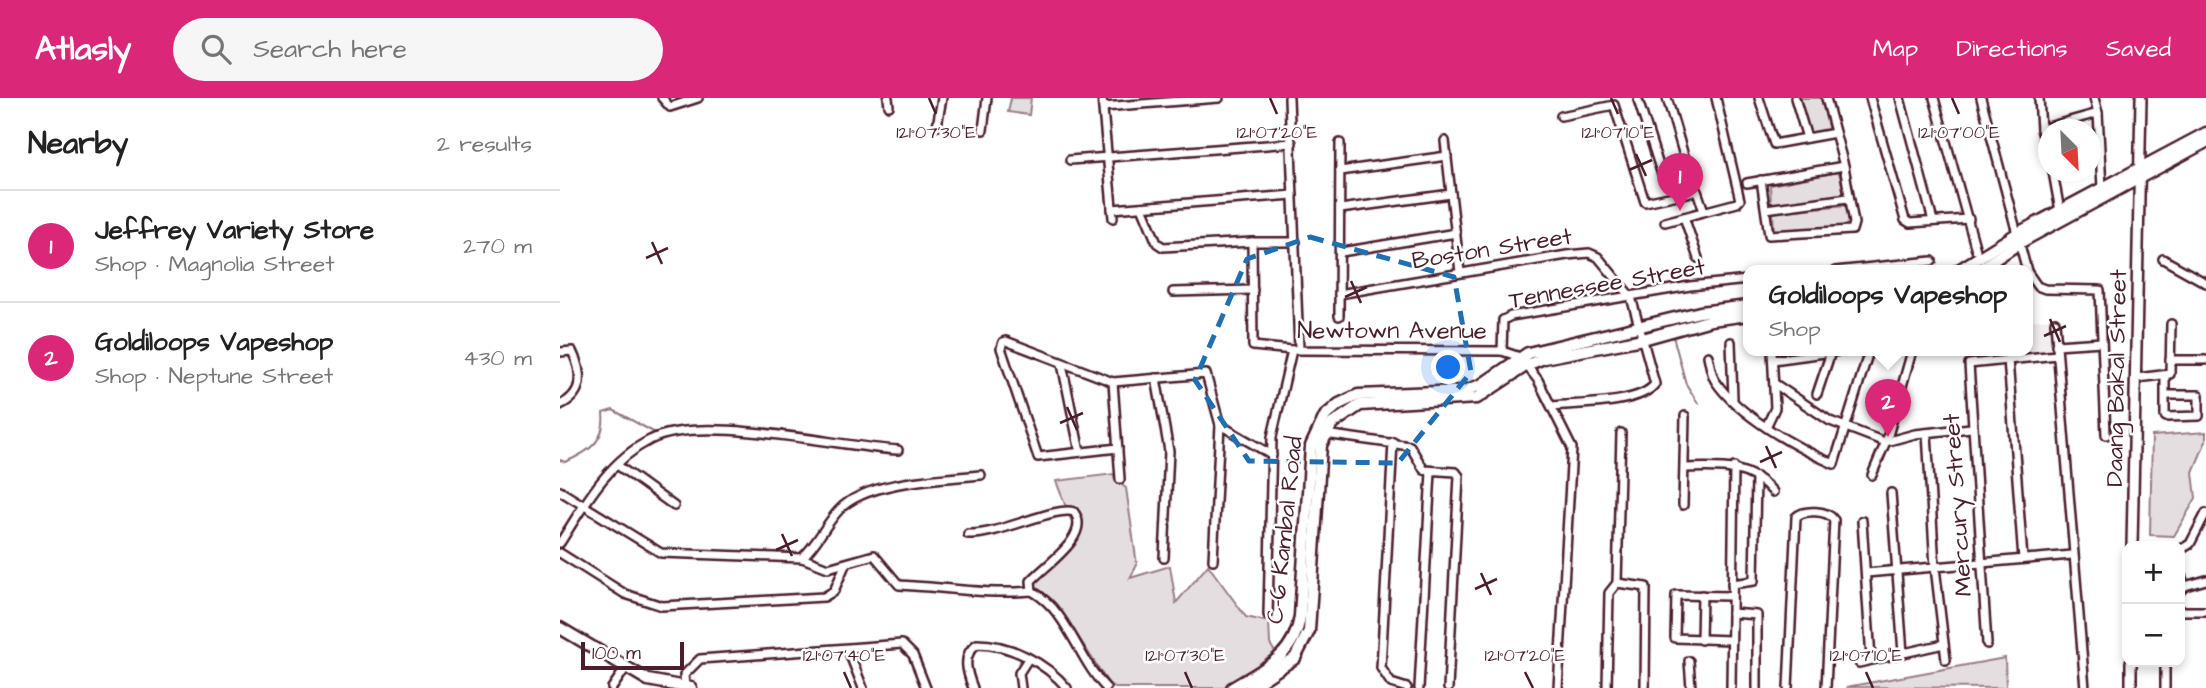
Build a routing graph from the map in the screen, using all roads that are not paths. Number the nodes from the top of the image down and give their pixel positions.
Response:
1 (662, 98) edge
2 (698, 98) edge
3 (942, 98) edge
4 (987, 98) edge
5 (1219, 98) edge
6 (1289, 98) edge
7 (1667, 98) edge
8 (1716, 98) edge
9 (1759, 98) edge
10 (1796, 98) edge
11 (1826, 98) edge
12 (1870, 98) edge
13 (1900, 98) edge
14 (1934, 98) edge
15 (1981, 98) edge
16 (2039, 98) edge
17 (2094, 98) edge
18 (2141, 98) edge
19 (1191, 99) edge
20 (1637, 100) edge
21 (1151, 101) edge
22 (1103, 102) edge
23 (2098, 113) junction
24 (1561, 117) dead end
25 (2040, 119) edge
26 (2077, 119) edge
27 (937, 126) dead end
28 (982, 130) dead end
29 (1835, 133) junction
30 (2206, 133) edge
31 (1807, 138) junction
32 (1446, 141) dead end
33 (2206, 142) edge
34 (1292, 143) junction
35 (1340, 143) dead end
36 (1447, 156) junction
37 (1108, 158) junction
38 (1070, 160) dead end
39 (1844, 166) junction
40 (1340, 171) junction
41 (2140, 174) junction
42 (1761, 180) junction
43 (2055, 182) edge
44 (1746, 183) dead end
45 (2102, 188) junction
46 (1451, 194) junction
47 (1293, 195) junction
48 (1848, 198) junction
49 (1142, 206) junction
50 (1112, 209) junction
51 (1340, 209) junction
52 (1766, 209) junction
53 (1703, 211) junction
54 (2060, 211) junction
55 (1684, 217) junction
56 (1113, 218) dead end
57 (1969, 219) junction
58 (1664, 222) dead end
59 (1933, 222) junction
60 (1456, 233) junction
61 (2020, 238) junction
62 (1252, 242) junction
63 (1296, 242) junction
64 (1976, 250) dead end
65 (1341, 252) junction
66 (1698, 258) dead end
67 (2163, 260) dead end
68 (1932, 261) dead end
69 (1893, 265) edge
70 (1968, 265) edge
71 (1985, 265) edge
72 (2026, 265) edge
73 (1460, 272) junction
74 (2033, 279) edge
75 (1743, 281) edge
76 (2206, 283) edge
77 (1253, 290) junction
78 (1173, 292) dead end
79 (1339, 294) junction
80 (1631, 297) junction
81 (1743, 307) edge
82 (1339, 316) dead end
83 (1743, 316) edge
84 (2055, 322) dead end
85 (2171, 324) dead end
86 (1641, 333) junction
87 (1731, 342) dead end
88 (2102, 342) junction
89 (2056, 345) junction
90 (1296, 349) junction
91 (1502, 351) junction
92 (560, 352) edge
93 (2057, 355) junction
94 (1708, 356) dead end
95 (1773, 356) edge
96 (1833, 356) edge
97 (1868, 356) edge
98 (1911, 356) edge
99 (2008, 359) junction
100 (2170, 360) junction
101 (2206, 360) edge
102 (1523, 361) junction
103 (1062, 364) junction
104 (2165, 376) junction
105 (1156, 378) junction
106 (2137, 378) junction
107 (1114, 382) junction
108 (1774, 384) junction
109 (1817, 394) dead end
110 (2165, 395) junction
111 (1733, 399) junction
112 (560, 405) edge
113 (1552, 406) junction
114 (1685, 416) dead end
115 (1220, 425) junction
116 (1766, 427) junction
117 (1971, 428) junction
118 (1846, 429) junction
119 (1621, 433) dead end
120 (1922, 434) junction
121 (1325, 435) junction
122 (2106, 435) dead end
123 (1393, 442) junction
124 (1885, 442) junction
125 (1118, 448) junction
126 (898, 450) dead end
127 (1080, 452) junction
128 (1272, 455) junction
129 (617, 465) junction
130 (1734, 467) junction
131 (1685, 468) junction
132 (1432, 472) junction
133 (981, 475) dead end
134 (1872, 475) dead end
135 (1756, 477) junction
136 (1120, 479) dead end
137 (560, 491) edge
138 (1773, 492) dead end
139 (1891, 493) dead end
140 (1683, 505) dead end
141 (584, 506) junction
142 (674, 506) dead end
143 (2206, 513) edge
144 (1862, 521) dead end
145 (968, 534) dead end
146 (1310, 538) junction
147 (2132, 541) edge
148 (560, 543) edge
149 (2185, 547) edge
150 (560, 553) edge
151 (2072, 555) junction
152 (803, 558) junction
153 (1164, 558) dead end
154 (2023, 559) junction
155 (1213, 561) dead end
156 (1981, 563) junction
157 (845, 565) junction
158 (1935, 567) junction
159 (1897, 570) junction
160 (1866, 573) junction
161 (2206, 580) edge
162 (1617, 583) junction
163 (1732, 584) junction
164 (2185, 588) edge
165 (1031, 591) junction
166 (1702, 595) junction
167 (1731, 596) junction
168 (2185, 611) edge
169 (2206, 611) edge
170 (1732, 613) junction
171 (1268, 615) dead end
172 (560, 628) edge
173 (1701, 640) junction
174 (1731, 640) junction
175 (1987, 644) dead end
176 (1944, 645) junction
177 (848, 650) junction
178 (1903, 653) junction
179 (1028, 659) junction
180 (1871, 659) junction
181 (1945, 660) dead end
182 (1689, 661) dead end
183 (1859, 663) dead end
184 (2131, 667) edge
185 (2165, 667) edge
186 (625, 669) junction
187 (1390, 685) edge
188 (685, 687) edge
189 (612, 688) edge
190 (691, 688) edge
191 (863, 688) edge
192 (926, 688) edge
193 (973, 688) edge
194 (1021, 688) edge
195 (1067, 688) edge
196 (1106, 688) edge
197 (1232, 688) edge
198 (1250, 688) edge
199 (1406, 688) edge
200 (1419, 688) edge
201 (1448, 688) edge
202 (1558, 688) edge
203 (1607, 688) edge
204 (1645, 688) edge
205 (1691, 688) edge
206 (1731, 688) edge
207 (1757, 688) edge
208 (1788, 688) edge
209 (1826, 688) edge
210 (2085, 688) edge
211 (2131, 688) edge
212 (2165, 688) edge

1 - 2 street
3 - 27 street
4 - 28 street
5 - 19 street
6 - 34 street
7 - 20 street
8 - 53 street
9 - 31 street
10 - 31 street
11 - 29 street
12 - 59 street
13 - 59 street
14 - 57 street
15 - 61 street
16 - 25 street
17 - 23 street
18 - 41 street, Daang Bakal Street
19 - 21 street
21 - 22 street
22 - 37 street
23 - 26 street
23 - 45 street
24 - 53 street
29 - 31 street
29 - 39 street
30 - 41 main road
32 - 36 street
33 - 41 main road
34 - 37 street
34 - 47 street
35 - 40 street
36 - 40 street
36 - 46 street
37 - 38 street
37 - 50 street
39 - 42 street
39 - 48 street
40 - 51 street
41 - 45 main road
41 - 61 main road
41 - 106 street, Daang Bakal Street
42 - 44 street
42 - 52 street
43 - 54 street
45 - 54 main road
46 - 51 street
46 - 60 street
47 - 49 street
47 - 63 street
48 - 52 street
48 - 52 street
49 - 50 street
49 - 62 street
50 - 56 street
51 - 65 street
53 - 55 street
54 - 61 main road
55 - 58 street
55 - 66 street
57 - 59 street
57 - 64 street
60 - 65 street
60 - 73 street
61 - 70 main road
61 - 71 main road
61 - 72 street
62 - 63 street
62 - 77 street
63 - 90 street
65 - 79 street
67 - 76 street
68 - 69 street
73 - 79 street, Boston Street
73 - 80 street, Boston Street
74 - 88 street
75 - 80 street, Tennessee Street
77 - 78 street
77 - 90 street, Newtown Avenue
79 - 82 street
80 - 86 street
80 - 91 street, Tennessee Street
81 - 86 main road, C-6 Kambal Road
83 - 86 main road, C-6 Kambal Road
84 - 89 street
85 - 100 street
86 - 102 main road, C-6 Kambal Road
86 - 113 street
87 - 111 street
88 - 89 street
88 - 122 street
89 - 93 street
90 - 91 street, Newtown Avenue
90 - 128 street
91 - 102 street, Newtown Avenue
92 - 112 street
93 - 99 street
93 - 151 street
94 - 111 street
95 - 108 street
96 - 109 street
97 - 118 street
98 - 124 street
99 - 117 street, Mercury Street
99 - 154 street
100 - 101 street
100 - 104 street
102 - 113 street
102 - 121 main road, C-6 Kambal Road
102 - 146 main road, C-6 Kambal Road
103 - 107 street
103 - 127 street
103 - 127 street
104 - 106 street
104 - 110 street
105 - 107 street
105 - 115 street
105 - 153 street
106 - 147 street, Daang Bakal Street
107 - 125 street
108 - 116 street
108 - 118 street
110 - 110 street
111 - 116 street
113 - 202 street
114 - 131 street
115 - 128 street
115 - 155 street
116 - 118 street
117 - 120 street
117 - 156 street, Mercury Street
118 - 124 street
119 - 162 street
120 - 124 street
120 - 158 street
121 - 123 street
121 - 146 main road, C-6 Kambal Road
123 - 132 street
123 - 187 street
124 - 134 street
125 - 127 street
125 - 136 street
126 - 129 street
128 - 171 street
129 - 141 street
129 - 142 street
130 - 131 street
130 - 135 street
130 - 163 street
131 - 140 street
132 - 200 street
132 - 201 street
133 - 152 street
135 - 138 street
135 - 163 street
137 - 141 street
139 - 159 street
141 - 148 street
141 - 152 street
143 - 149 street
144 - 160 street
145 - 165 street
146 - 197 main road, C-6 Kambal Road
146 - 198 main road, C-6 Kambal Road
150 - 157 street
151 - 154 street
151 - 210 street
152 - 157 street
154 - 156 street
156 - 158 street
156 - 175 street, Mercury Street
157 - 165 street
158 - 159 street
158 - 176 street
159 - 160 street
159 - 178 street
160 - 180 street
161 - 164 street
162 - 203 street
162 - 204 street
163 - 167 street
165 - 196 street
166 - 167 street
166 - 173 street
166 - 173 street
167 - 170 street
168 - 169 street
170 - 174 street
170 - 207 street
172 - 186 main road
173 - 174 street
174 - 206 street
176 - 178 street
176 - 181 street
177 - 188 street
177 - 191 street
177 - 192 street
178 - 180 street
179 - 193 street
179 - 194 street
179 - 195 street
180 - 183 street
182 - 205 street
184 - 211 street
185 - 212 street
186 - 188 main road
186 - 189 street
187 - 199 street
188 - 190 main road
208 - 209 street

